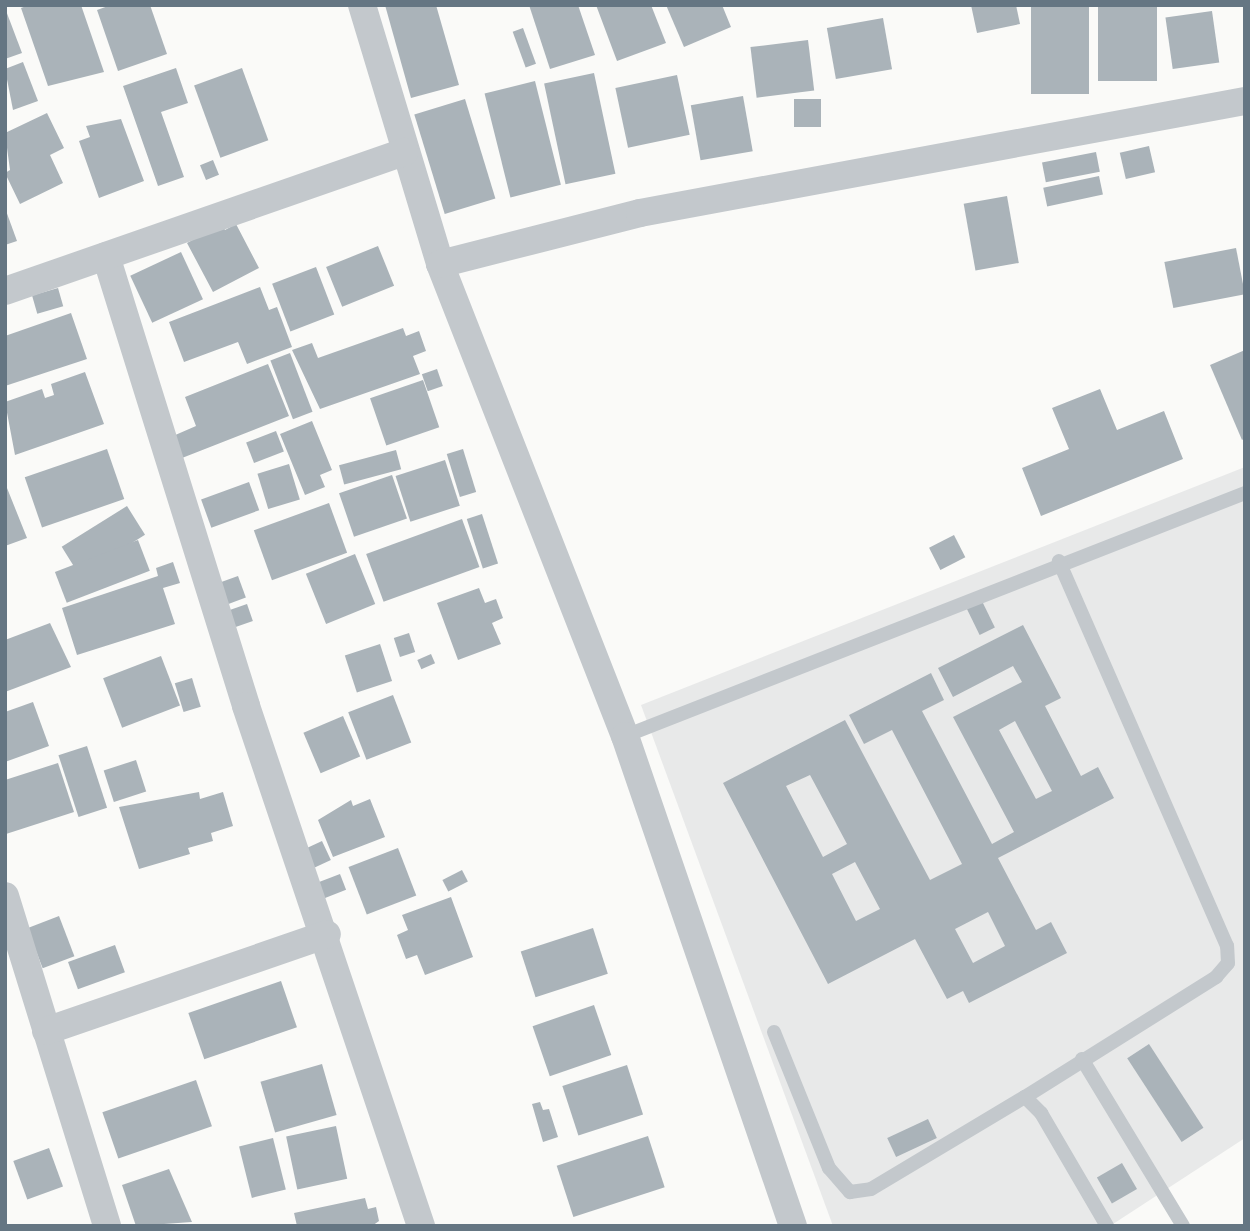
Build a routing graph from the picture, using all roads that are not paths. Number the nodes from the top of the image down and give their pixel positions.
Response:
1 (362, 5) edge
2 (1245, 101) edge
3 (405, 152) junction
4 (106, 256) junction
5 (440, 264) junction
6 (5, 291) edge
7 (1245, 493) edge
8 (1059, 561) junction
9 (625, 736) junction
10 (5, 896) edge
11 (327, 934) junction
12 (46, 1031) junction
13 (774, 1032) dead end
14 (1082, 1059) junction
15 (1025, 1097) junction
16 (107, 1226) edge
17 (421, 1226) edge
18 (793, 1226) edge
19 (1107, 1226) edge
20 (1183, 1226) edge

1 - 3 street
2 - 5 street
3 - 4 street
3 - 5 street
4 - 6 street
4 - 11 street
5 - 9 street
7 - 8 lane
8 - 9 lane
8 - 14 lane
9 - 18 street
10 - 12 street
11 - 12 street
11 - 17 street
12 - 16 street
13 - 15 lane
14 - 15 lane
14 - 20 lane
15 - 19 lane

